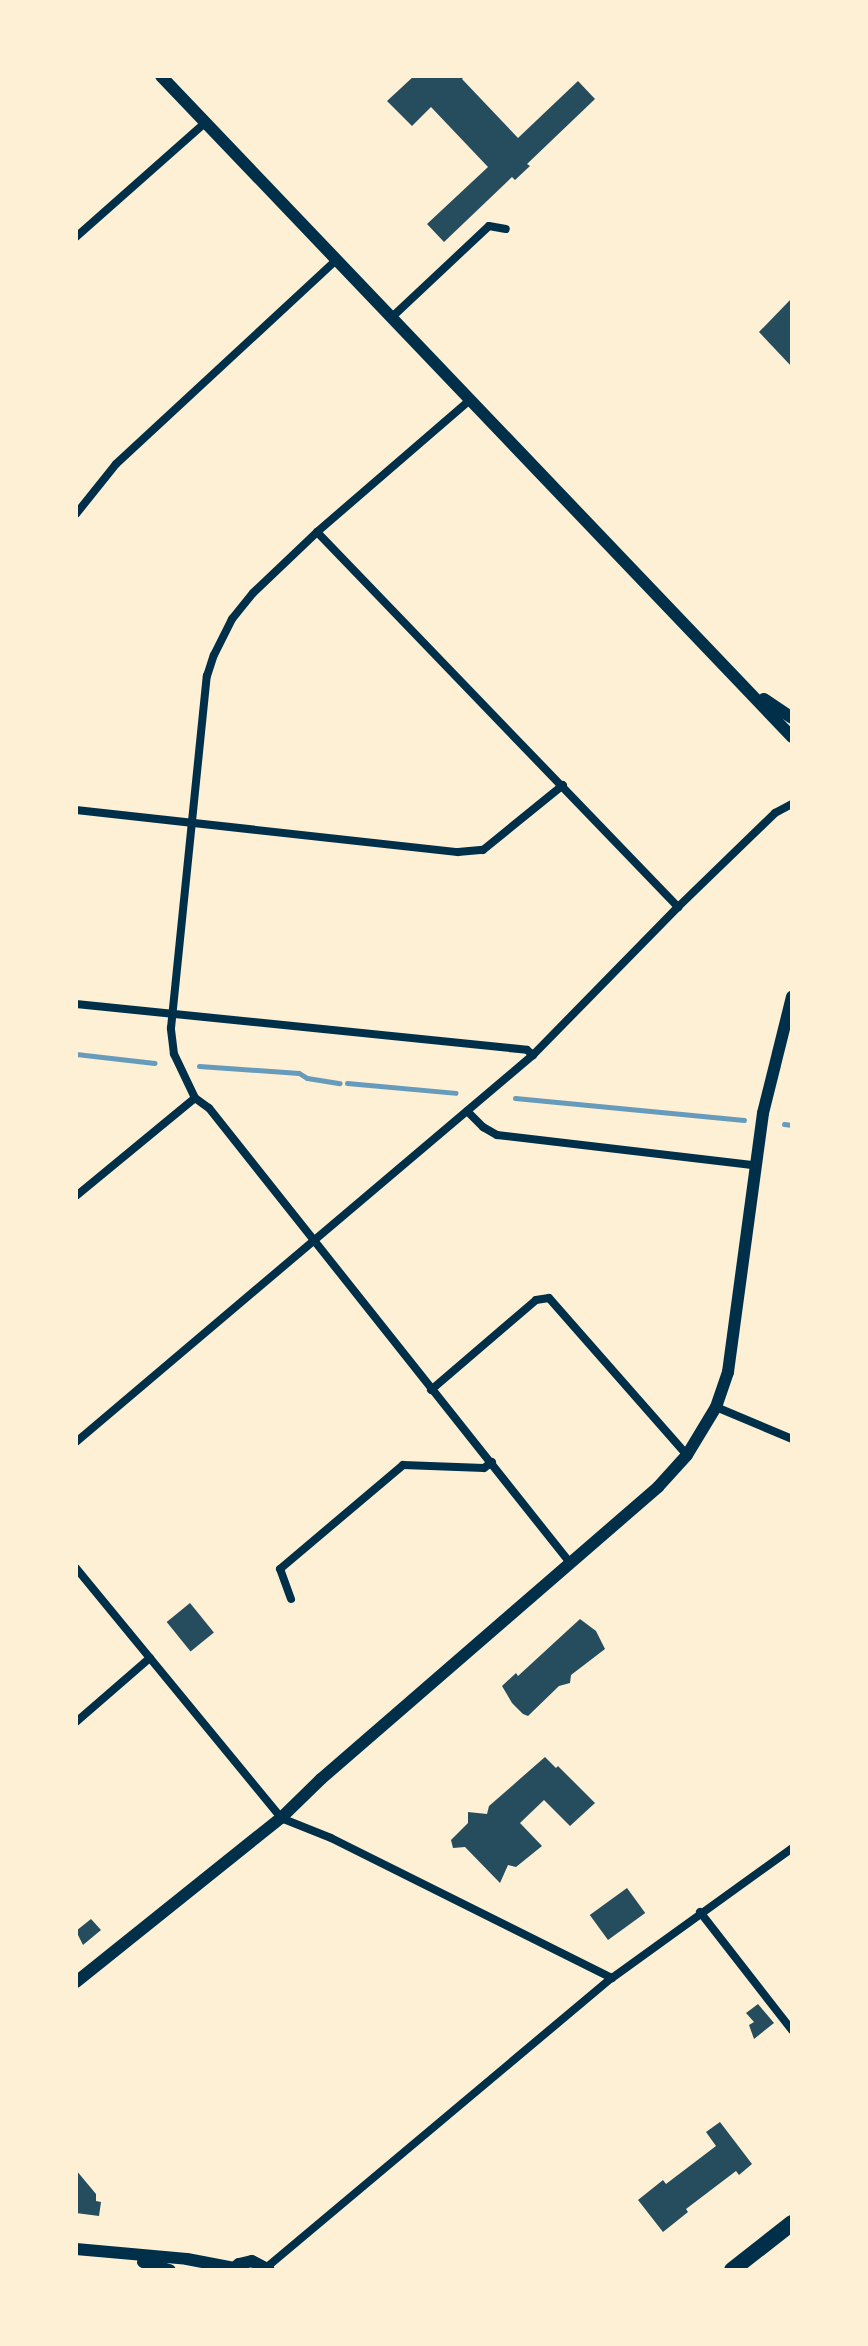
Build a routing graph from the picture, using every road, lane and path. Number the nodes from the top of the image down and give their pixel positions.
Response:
1 (161, 76) edge
2 (205, 123) junction
3 (506, 229) dead end
4 (76, 237) edge
5 (336, 260) junction
6 (391, 318) junction
7 (470, 400) junction
8 (76, 514) edge
9 (317, 532) junction
10 (751, 691) junction
11 (792, 718) edge
12 (792, 737) edge
13 (563, 785) junction
14 (792, 804) edge
15 (76, 810) edge
16 (191, 823) junction
17 (678, 907) junction
18 (792, 997) edge
19 (76, 1004) edge
20 (172, 1013) junction
21 (533, 1055) junction
22 (195, 1098) junction
23 (467, 1111) junction
24 (754, 1165) junction
25 (76, 1196) edge
26 (314, 1241) junction
27 (431, 1390) junction
28 (716, 1407) junction
29 (792, 1439) edge
30 (76, 1442) edge
31 (687, 1455) junction
32 (492, 1462) junction
33 (571, 1564) junction
34 (76, 1568) edge
35 (291, 1599) dead end
36 (150, 1658) junction
37 (76, 1722) edge
38 (281, 1818) junction
39 (792, 1848) edge
40 (700, 1912) junction
41 (612, 1978) junction
42 (76, 1982) edge
43 (792, 2030) edge
44 (792, 2223) edge
45 (76, 2249) edge
46 (124, 2256) junction
47 (233, 2269) edge
48 (268, 2269) edge
49 (170, 2270) edge
50 (732, 2270) edge

1 - 2 street
2 - 4 street
2 - 5 street
3 - 6 street
5 - 6 street
5 - 8 street
6 - 7 street
7 - 9 street
7 - 10 street
9 - 13 street
9 - 16 street
10 - 11 street
10 - 12 street
13 - 16 street
13 - 17 street
14 - 17 street
15 - 16 street
16 - 20 street
17 - 21 street
18 - 24 street
19 - 20 street
20 - 21 street
20 - 22 street
21 - 23 street
22 - 25 street
22 - 26 street
23 - 24 street
23 - 26 street
24 - 28 street
26 - 27 street
26 - 30 street
27 - 31 street
27 - 32 street
28 - 29 street
28 - 31 street
31 - 33 street
32 - 33 street
32 - 35 street
33 - 38 street
34 - 36 street
36 - 37 street
36 - 38 street
38 - 41 street
38 - 42 street
39 - 40 street
40 - 41 street
40 - 43 street
41 - 48 street
44 - 50 main road
45 - 46 street
46 - 47 street
46 - 49 street
47 - 48 street

